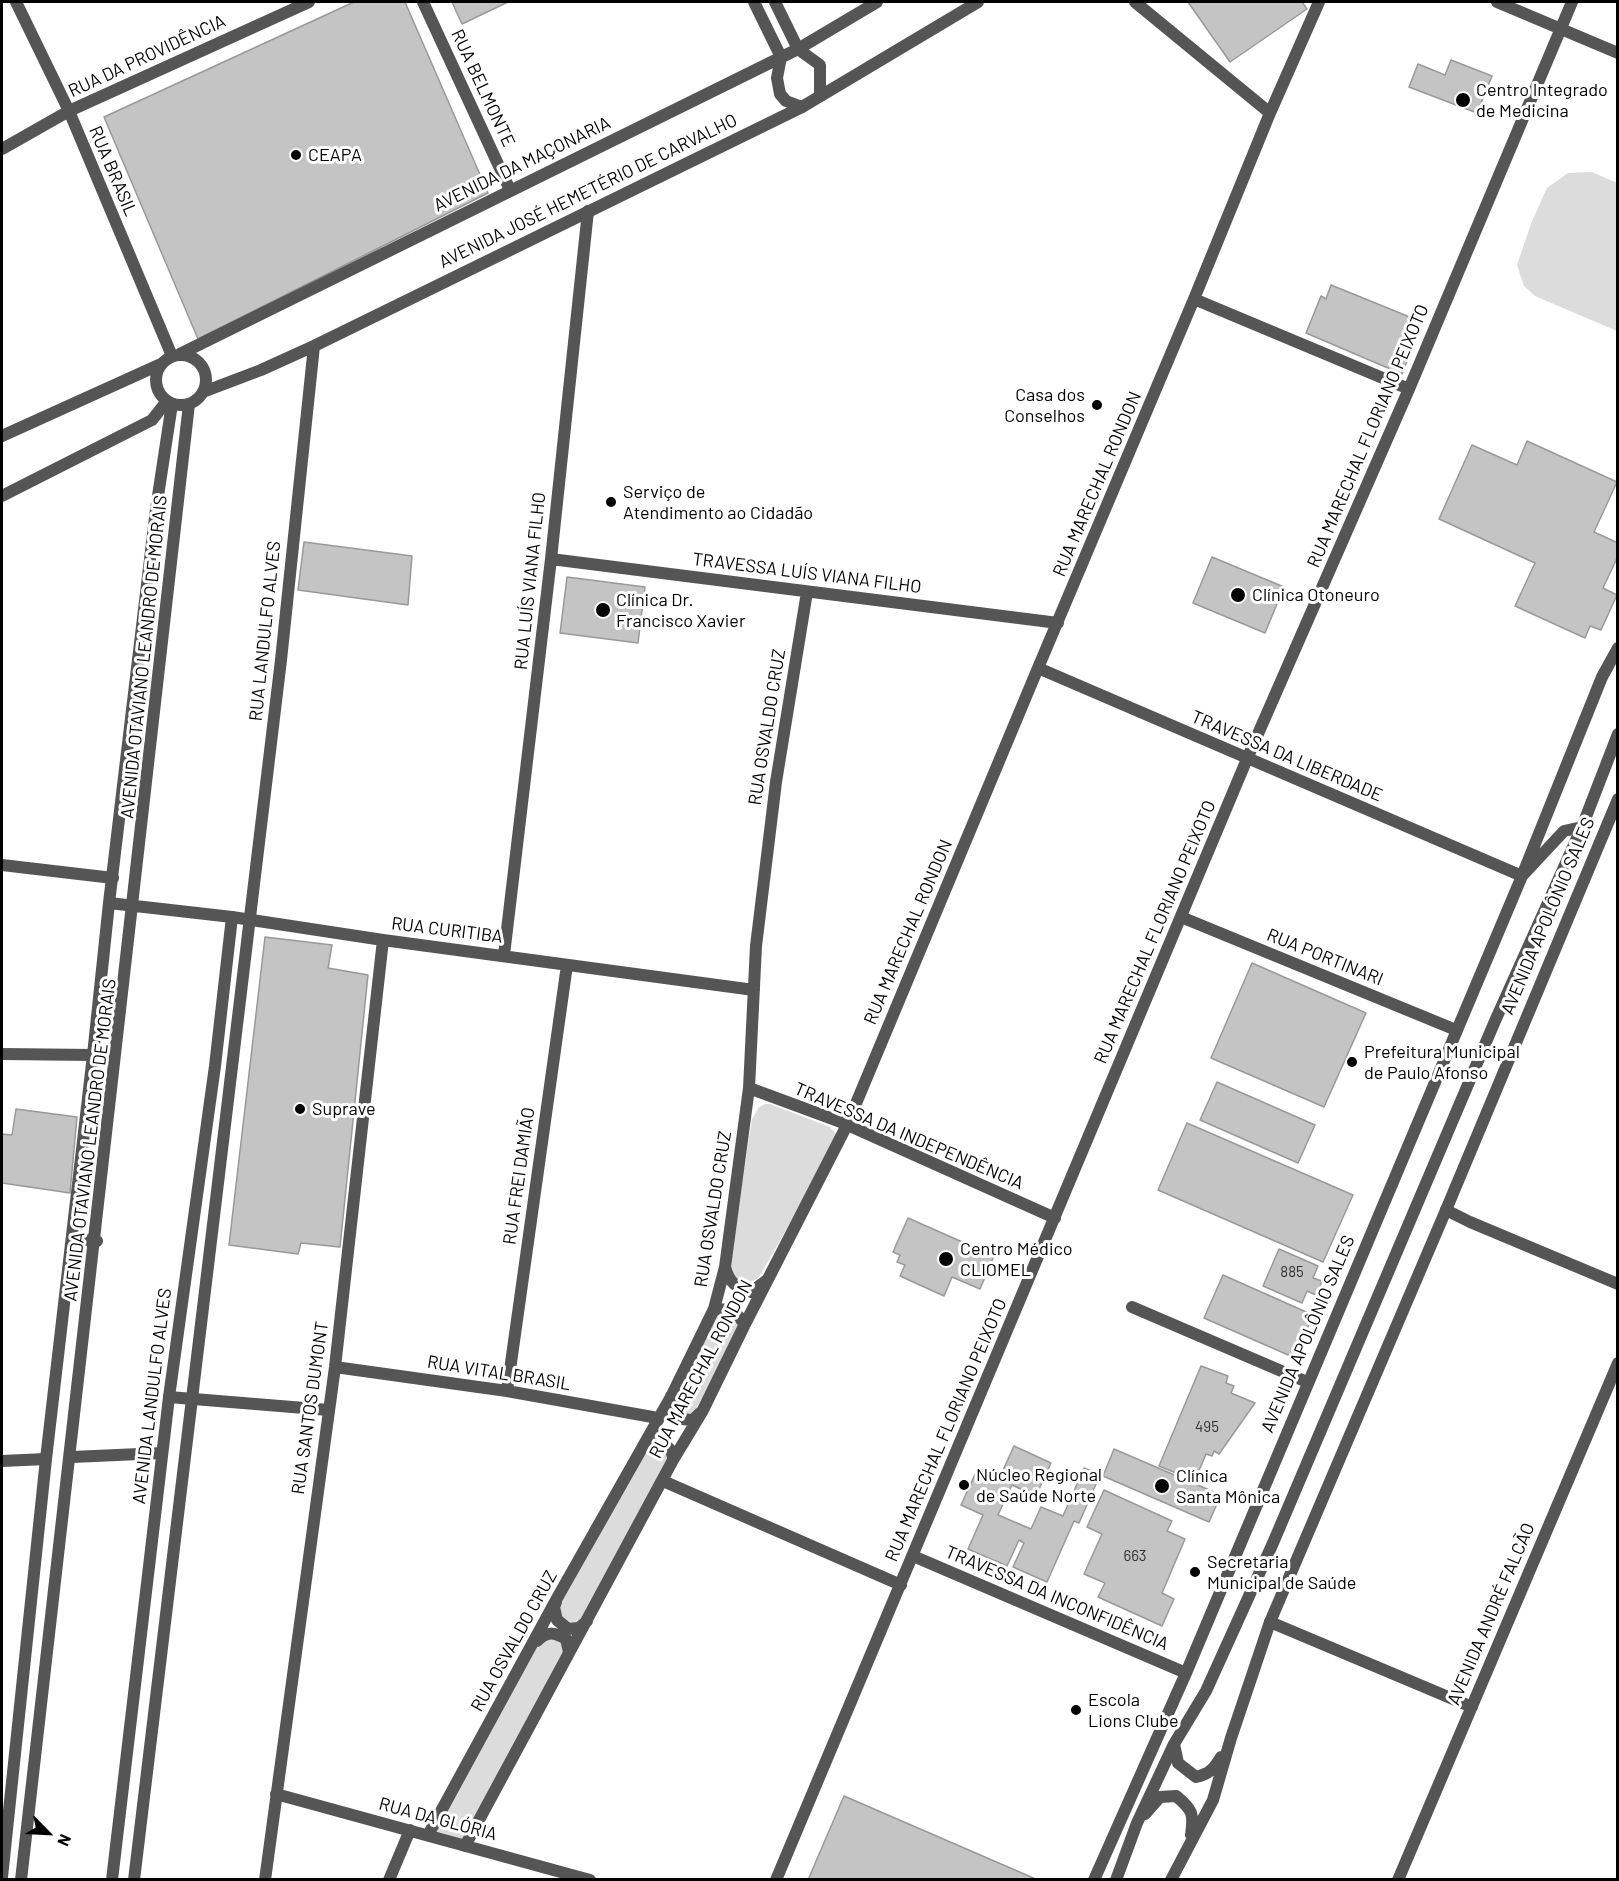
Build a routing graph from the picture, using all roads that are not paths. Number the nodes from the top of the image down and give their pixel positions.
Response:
1 (16, 2) edge
2 (309, 2) edge
3 (423, 2) edge
4 (754, 2) edge
5 (775, 2) edge
6 (877, 2) edge
7 (978, 2) edge
8 (1135, 2) edge
9 (1319, 2) edge
10 (1497, 2) edge
11 (1572, 2) edge
12 (1561, 28) junction
13 (798, 49) junction
14 (1617, 53) edge
15 (781, 57) junction
16 (820, 96) junction
17 (802, 107) junction
18 (69, 111) junction
19 (1270, 113) junction
20 (2, 149) edge
21 (510, 190) junction
22 (588, 211) junction
23 (1194, 299) junction
24 (314, 346) junction
25 (176, 355) junction
26 (161, 364) junction
27 (1409, 389) junction
28 (203, 392) junction
29 (169, 402) junction
30 (189, 404) junction
31 (2, 436) edge
32 (2, 496) edge
33 (551, 559) junction
34 (807, 592) junction
35 (1058, 623) junction
36 (1617, 648) edge
37 (1038, 668) junction
38 (137, 672) junction
39 (160, 675) junction
40 (1617, 734) edge
41 (1247, 759) junction
42 (1617, 799) edge
43 (1582, 827) junction
44 (2, 865) edge
45 (1522, 876) junction
46 (113, 878) junction
47 (109, 903) junction
48 (135, 906) junction
49 (232, 917) junction
50 (1181, 917) junction
51 (249, 920) junction
52 (384, 940) junction
53 (504, 955) junction
54 (567, 965) junction
55 (754, 990) junction
56 (1456, 1030) junction
57 (2, 1054) edge
58 (93, 1055) junction
59 (749, 1088) junction
60 (847, 1125) junction
61 (1446, 1210) junction
62 (1055, 1218) junction
63 (72, 1238) junction
64 (97, 1241) junction
65 (725, 1267) junction
66 (768, 1279) junction
67 (1617, 1284) edge
68 (1132, 1307) dead end
69 (714, 1309) junction
70 (745, 1324) junction
71 (1617, 1363) edge
72 (334, 1367) junction
73 (1307, 1382) junction
74 (507, 1391) junction
75 (672, 1395) junction
76 (169, 1396) junction
77 (193, 1398) junction
78 (329, 1410) junction
79 (702, 1412) junction
80 (658, 1418) junction
81 (643, 1446) junction
82 (162, 1453) junction
83 (72, 1457) junction
84 (46, 1459) junction
85 (673, 1460) junction
86 (2, 1461) edge
87 (663, 1481) junction
88 (913, 1556) junction
89 (900, 1585) junction
90 (556, 1600) junction
91 (589, 1618) junction
92 (1270, 1622) junction
93 (532, 1645) junction
94 (566, 1661) junction
95 (1186, 1673) junction
96 (1472, 1707) junction
97 (130, 1730) junction
98 (152, 1732) junction
99 (1232, 1738) junction
100 (1174, 1744) junction
101 (276, 1794) junction
102 (1137, 1822) junction
103 (410, 1830) junction
104 (428, 1835) junction
105 (1189, 1845) junction
106 (465, 1846) junction
107 (2, 1876) edge
108 (21, 1880) edge
109 (112, 1880) edge
110 (134, 1880) edge
111 (265, 1880) edge
112 (389, 1880) edge
113 (590, 1880) edge
114 (776, 1880) edge
115 (1094, 1880) edge
116 (1116, 1880) edge
117 (1171, 1880) edge
118 (1398, 1880) edge

1 - 18 street, RUA BRASIL
2 - 18 street, RUA DA PROVIDÊNCIA
3 - 21 street, RUA BELMONTE
4 - 15 street
5 - 13 street
6 - 13 street, AVENIDA DA MAÇONARIA
7 - 16 street, AVENIDA JOSÉ HEMETÉRIO DE CARVALHO
8 - 19 street
9 - 19 street, RUA MARECHAL RONDON
10 - 12 street
11 - 12 street, RUA MARECHAL FLORIANO PEIXOTO
12 - 14 street
12 - 27 street, RUA MARECHAL FLORIANO PEIXOTO
13 - 15 street, AVENIDA DA MAÇONARIA
13 - 16 street
15 - 17 street
15 - 21 street, AVENIDA DA MAÇONARIA
16 - 17 street, AVENIDA JOSÉ HEMETÉRIO DE CARVALHO
17 - 22 street, AVENIDA JOSÉ HEMETÉRIO DE CARVALHO
18 - 20 street, RUA DA PROVIDÊNCIA
18 - 25 street, RUA BRASIL
19 - 23 street, RUA MARECHAL RONDON
21 - 25 street, AVENIDA DA MAÇONARIA
22 - 24 street, AVENIDA JOSÉ HEMETÉRIO DE CARVALHO
22 - 33 street, RUA LUÍS VIANA FILHO
23 - 27 street
23 - 35 street, RUA MARECHAL RONDON
24 - 28 street, AVENIDA JOSÉ HEMETÉRIO DE CARVALHO
24 - 51 street, RUA LANDULFO ALVES
25 - 26 street
25 - 28 street
26 - 29 street
26 - 31 street
27 - 41 street, RUA MARECHAL FLORIANO PEIXOTO
28 - 30 street
29 - 30 street
29 - 32 street
29 - 38 street, AVENIDA OTAVIANO LEANDRO DE MORAIS
30 - 39 street, AVENIDA OTAVIANO LEANDRO DE MORAIS
33 - 34 street, TRAVESSA LUÍS VIANA FILHO
33 - 53 street, RUA LUÍS VIANA FILHO
34 - 35 street, TRAVESSA LUÍS VIANA FILHO
34 - 55 street, RUA OSVALDO CRUZ
35 - 37 street, RUA MARECHAL RONDON
36 - 45 street
37 - 41 street, TRAVESSA DA LIBERDADE
37 - 60 street, RUA MARECHAL RONDON
38 - 39 street
38 - 46 street, AVENIDA OTAVIANO LEANDRO DE MORAIS
39 - 48 street, AVENIDA OTAVIANO LEANDRO DE MORAIS
40 - 43 street, AVENIDA APOLÔNIO SALES
41 - 45 street, TRAVESSA DA LIBERDADE
41 - 50 street, RUA MARECHAL FLORIANO PEIXOTO
42 - 61 street, AVENIDA APOLÔNIO SALES
43 - 45 street, AVENIDA APOLÔNIO SALES
43 - 100 street, AVENIDA APOLÔNIO SALES
44 - 46 street
45 - 56 street, AVENIDA APOLÔNIO SALES
46 - 47 street, AVENIDA OTAVIANO LEANDRO DE MORAIS
47 - 48 street, RUA CURITIBA
47 - 58 street, AVENIDA OTAVIANO LEANDRO DE MORAIS
48 - 49 street, RUA CURITIBA
48 - 64 street, AVENIDA OTAVIANO LEANDRO DE MORAIS
49 - 51 street, RUA CURITIBA
49 - 76 street, AVENIDA LANDULFO ALVES
50 - 56 street, RUA PORTINARI
50 - 62 street, RUA MARECHAL FLORIANO PEIXOTO
51 - 52 street, RUA CURITIBA
51 - 77 street
52 - 53 street, RUA CURITIBA
52 - 72 street, RUA SANTOS DUMONT
53 - 54 street, RUA CURITIBA
54 - 55 street, RUA CURITIBA
54 - 74 street, RUA FREI DAMIÃO
55 - 59 street, RUA OSVALDO CRUZ
56 - 73 street, AVENIDA APOLÔNIO SALES
57 - 58 street
58 - 63 street, AVENIDA OTAVIANO LEANDRO DE MORAIS
59 - 60 street, TRAVESSA DA INDEPENDÊNCIA
59 - 65 street, RUA OSVALDO CRUZ
60 - 62 street, TRAVESSA DA INDEPENDÊNCIA
60 - 66 street, RUA MARECHAL RONDON
61 - 67 street
61 - 92 street, AVENIDA APOLÔNIO SALES
62 - 88 street, RUA MARECHAL FLORIANO PEIXOTO
63 - 64 street
63 - 84 street, AVENIDA OTAVIANO LEANDRO DE MORAIS
64 - 83 street, AVENIDA OTAVIANO LEANDRO DE MORAIS
65 - 66 street
65 - 69 street, RUA OSVALDO CRUZ
66 - 70 street, RUA MARECHAL RONDON
68 - 73 street
69 - 70 street
69 - 75 street, RUA OSVALDO CRUZ
70 - 79 street, RUA MARECHAL RONDON
71 - 96 street, AVENIDA ANDRÉ FALCÃO
72 - 74 street, RUA VITAL BRASIL
72 - 78 street, RUA SANTOS DUMONT
73 - 95 street, AVENIDA APOLÔNIO SALES
74 - 80 street, RUA VITAL BRASIL
75 - 79 street
75 - 80 street, RUA OSVALDO CRUZ
76 - 77 street
76 - 82 street, AVENIDA LANDULFO ALVES
77 - 78 street
77 - 98 street
78 - 101 street, RUA SANTOS DUMONT
79 - 85 street, RUA MARECHAL RONDON
80 - 81 street, RUA OSVALDO CRUZ
81 - 85 street
81 - 90 street, RUA OSVALDO CRUZ
82 - 83 street
82 - 97 street, AVENIDA LANDULFO ALVES
83 - 108 street, AVENIDA OTAVIANO LEANDRO DE MORAIS
84 - 86 street
84 - 107 street, AVENIDA OTAVIANO LEANDRO DE MORAIS
85 - 87 street, RUA MARECHAL RONDON
87 - 89 street
87 - 91 street, RUA MARECHAL RONDON
88 - 89 street, RUA MARECHAL FLORIANO PEIXOTO
88 - 95 street, TRAVESSA DA INCONFIDÊNCIA
89 - 114 street, RUA MARECHAL FLORIANO PEIXOTO
90 - 91 street
90 - 93 street, RUA OSVALDO CRUZ
91 - 94 street, RUA MARECHAL RONDON
92 - 96 street
92 - 99 street, AVENIDA APOLÔNIO SALES
93 - 94 street
93 - 104 street, RUA OSVALDO CRUZ
94 - 106 street, RUA MARECHAL RONDON
95 - 115 street, AVENIDA APOLÔNIO SALES
96 - 118 street, AVENIDA ANDRÉ FALCÃO
97 - 98 street
97 - 109 street, AVENIDA LANDULFO ALVES
98 - 110 street
99 - 100 street
99 - 105 street, AVENIDA APOLÔNIO SALES
100 - 102 street, AVENIDA APOLÔNIO SALES
101 - 103 street, RUA DA GLÓRIA
101 - 111 street, RUA SANTOS DUMONT
102 - 105 street
102 - 116 street, AVENIDA APOLÔNIO SALES
103 - 104 street, RUA DA GLÓRIA
103 - 112 street
104 - 106 street, RUA DA GLÓRIA
105 - 117 street, AVENIDA APOLÔNIO SALES
106 - 113 street, RUA DA GLÓRIA

